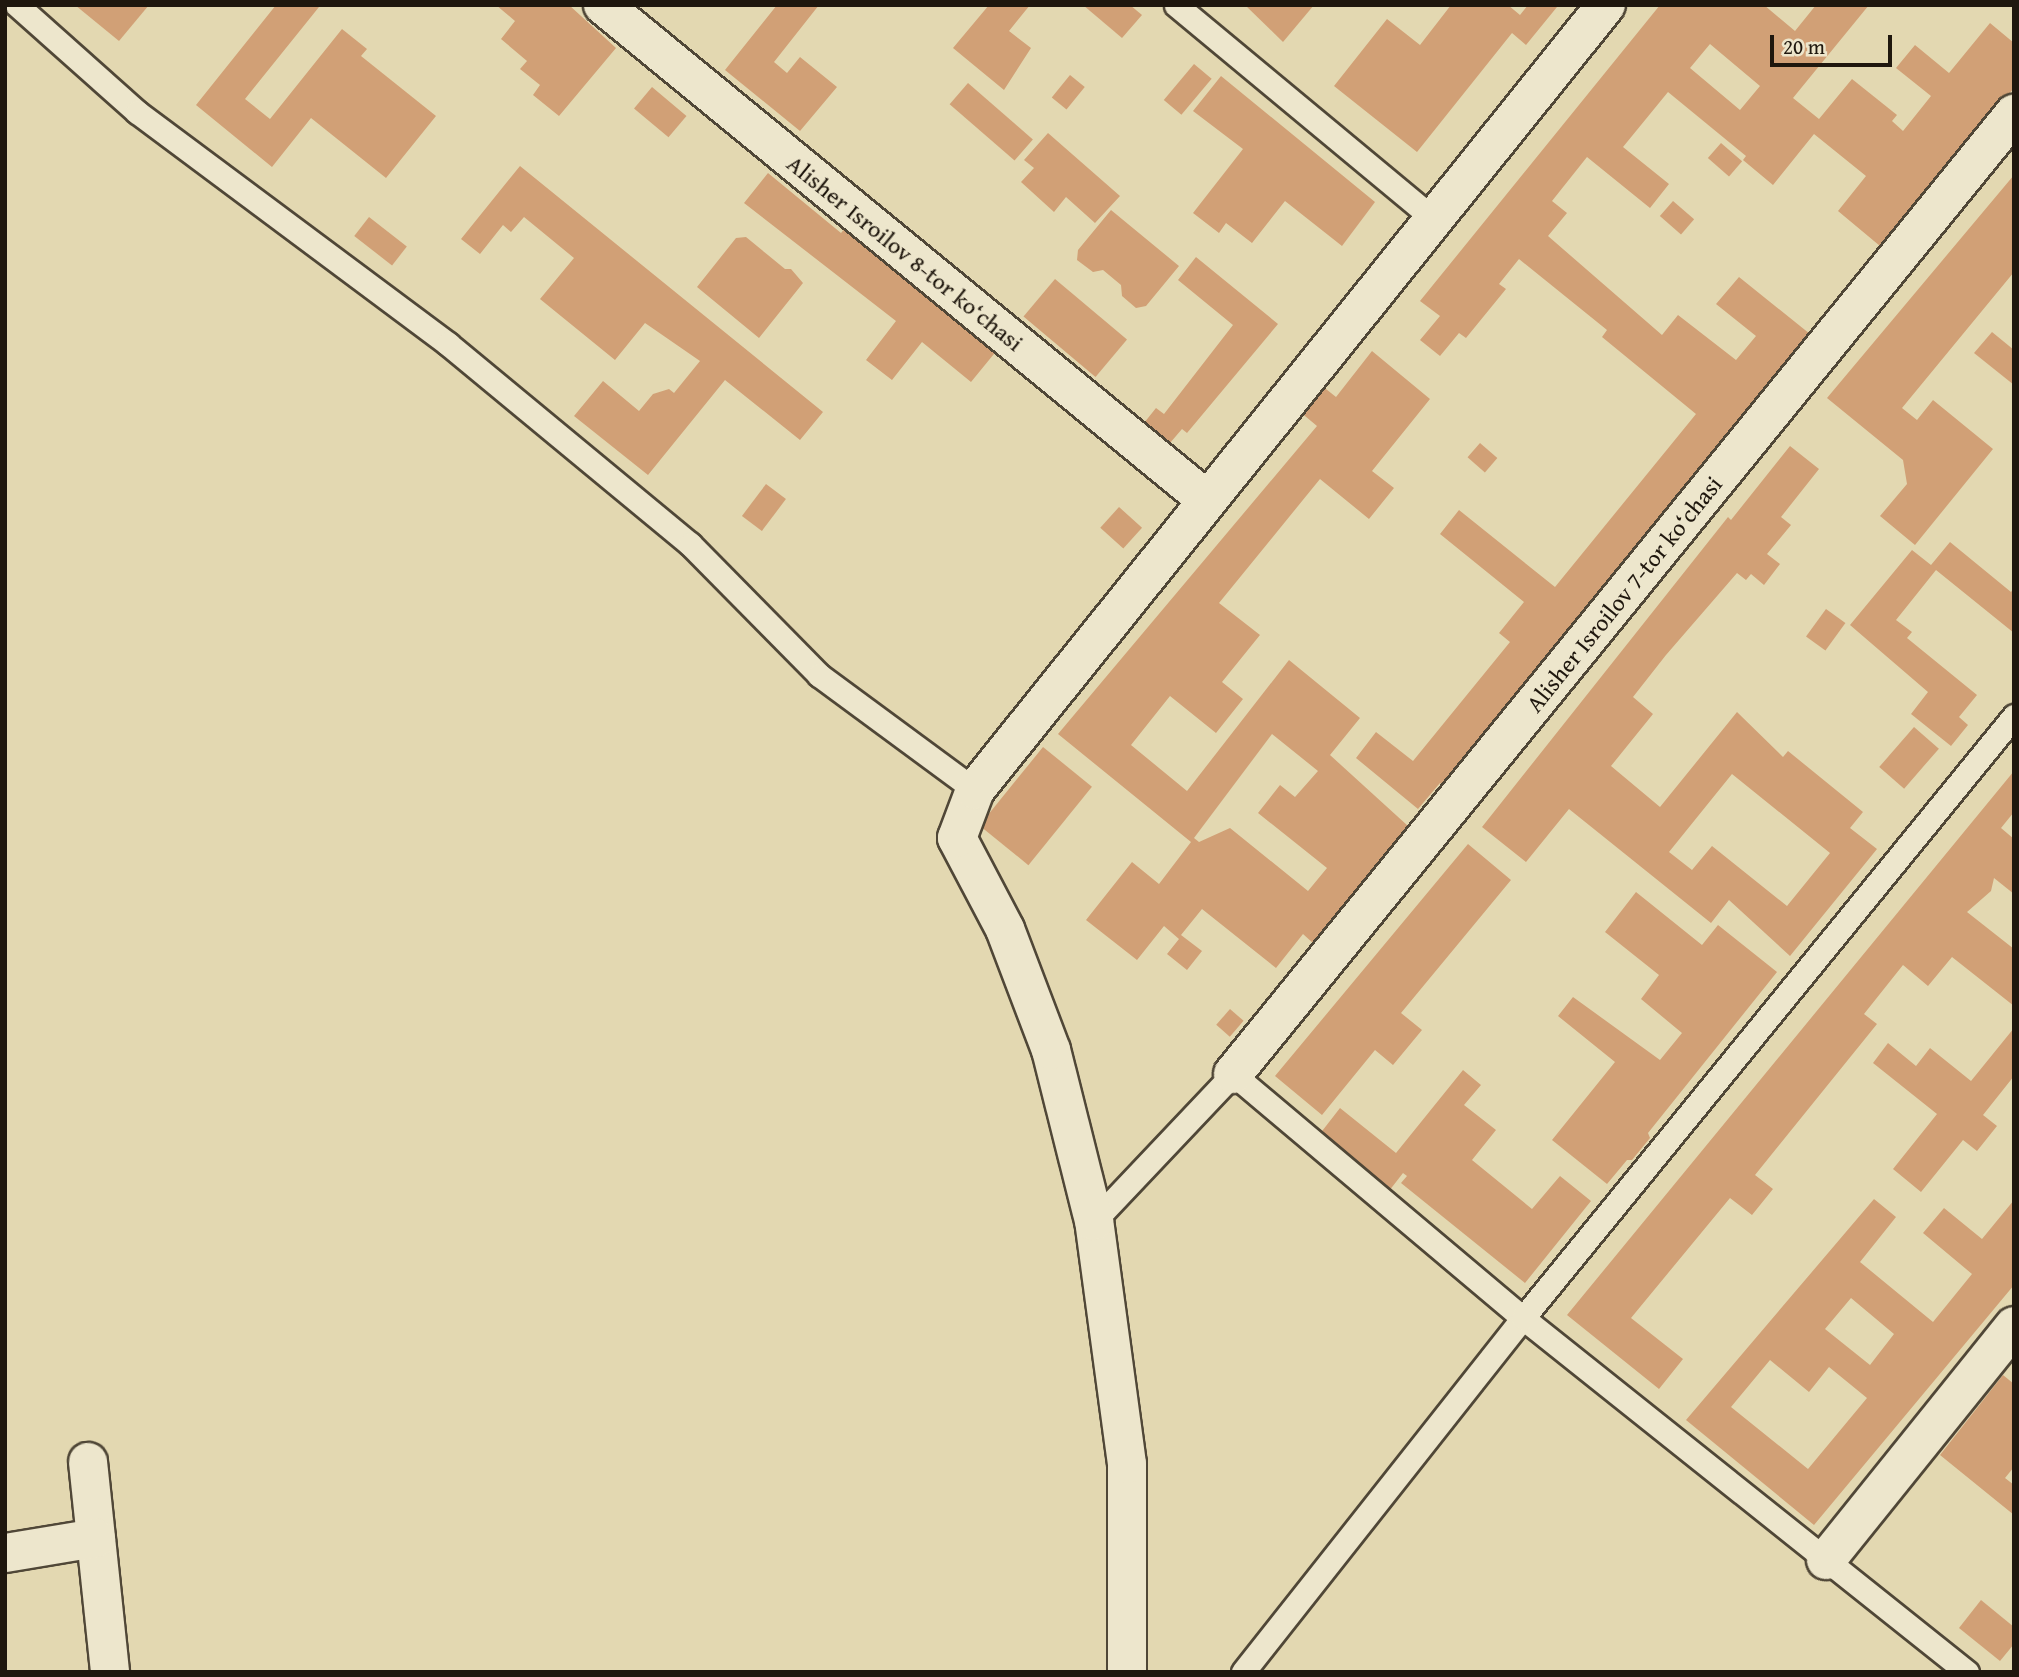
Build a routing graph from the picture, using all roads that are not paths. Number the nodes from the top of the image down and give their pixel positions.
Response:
1 (17, 5) edge
2 (603, 5) edge
3 (1176, 5) edge
4 (1606, 5) edge
5 (2014, 114) edge
6 (1435, 220) junction
7 (1207, 500) junction
8 (2014, 716) edge
9 (975, 790) junction
10 (1233, 1074) junction
11 (1094, 1221) junction
12 (1523, 1318) junction
13 (2014, 1326) edge
14 (88, 1462) dead end
15 (96, 1538) junction
16 (5, 1553) edge
17 (1826, 1560) junction
18 (110, 1672) edge
19 (1127, 1672) edge
20 (1243, 1672) edge
21 (1967, 1672) edge

1 - 9 lane
2 - 7 street, Alisher Isroilov 8-tor ko‘chasi
3 - 6 lane
4 - 6 street
5 - 10 street, Alisher Isroilov 7-tor ko‘chasi
6 - 7 street
7 - 9 street
8 - 12 lane
9 - 11 street
10 - 11 lane
10 - 12 lane
11 - 19 street
12 - 17 lane
12 - 20 lane
13 - 17 street
14 - 15 street
15 - 16 street
15 - 18 street
17 - 21 lane

